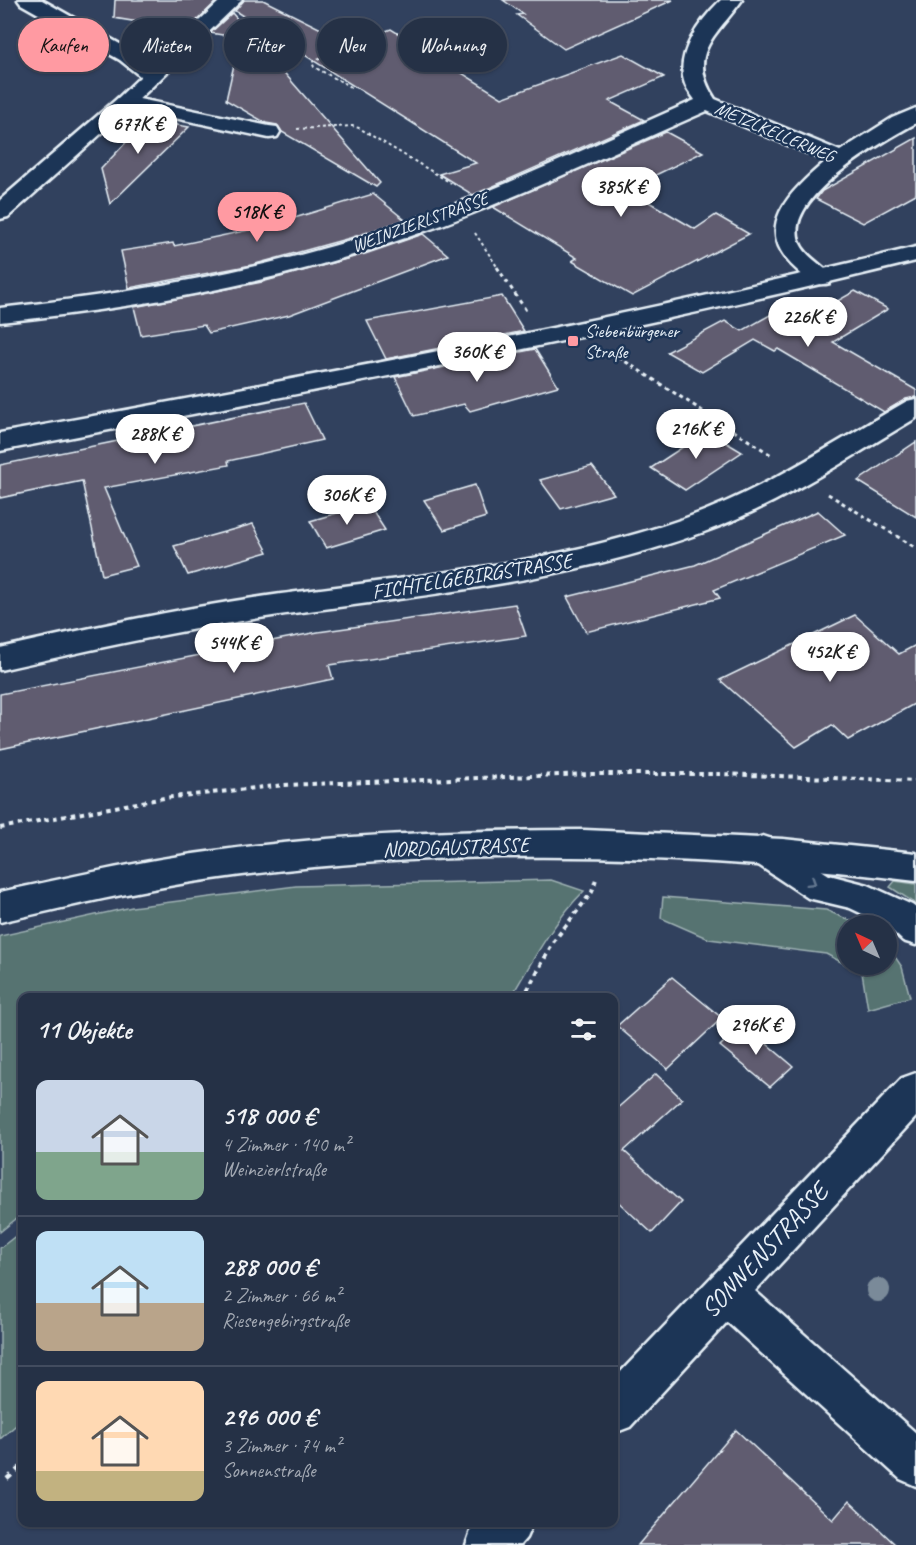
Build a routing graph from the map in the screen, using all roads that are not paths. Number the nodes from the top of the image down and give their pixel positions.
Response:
1 (28, 0) edge
2 (232, 0) edge
3 (732, 0) edge
4 (152, 76) junction
5 (125, 102) junction
6 (708, 103) junction
7 (916, 114) edge
8 (269, 132) road end
9 (842, 160) junction
10 (0, 212) edge
11 (916, 254) edge
12 (821, 278) junction
13 (0, 315) edge
14 (916, 407) edge
15 (0, 442) edge
16 (0, 659) edge
17 (763, 850) junction
18 (916, 867) edge
19 (0, 907) edge
20 (916, 930) edge
21 (916, 1090) edge
22 (724, 1292) junction
23 (618, 1407) edge
24 (916, 1463) edge
25 (505, 1527) edge
26 (489, 1545) edge

1 - 4 street
2 - 4 street
3 - 6 street
4 - 5 street
5 - 8 street
5 - 10 street
6 - 9 street, METZLKELLERWEG
6 - 13 street, WEINZIERLSTRASSE
7 - 9 street
9 - 12 street
11 - 12 street
12 - 15 street
14 - 16 street, FICHTELGEBIRGSTRASSE
17 - 18 street, NORDGAUSTRASSE
17 - 19 street, NORDGAUSTRASSE
17 -> 20 street
21 - 22 street, SONNENSTRASSE
22 - 23 street, SONNENSTRASSE
22 - 24 street
25 - 26 street

